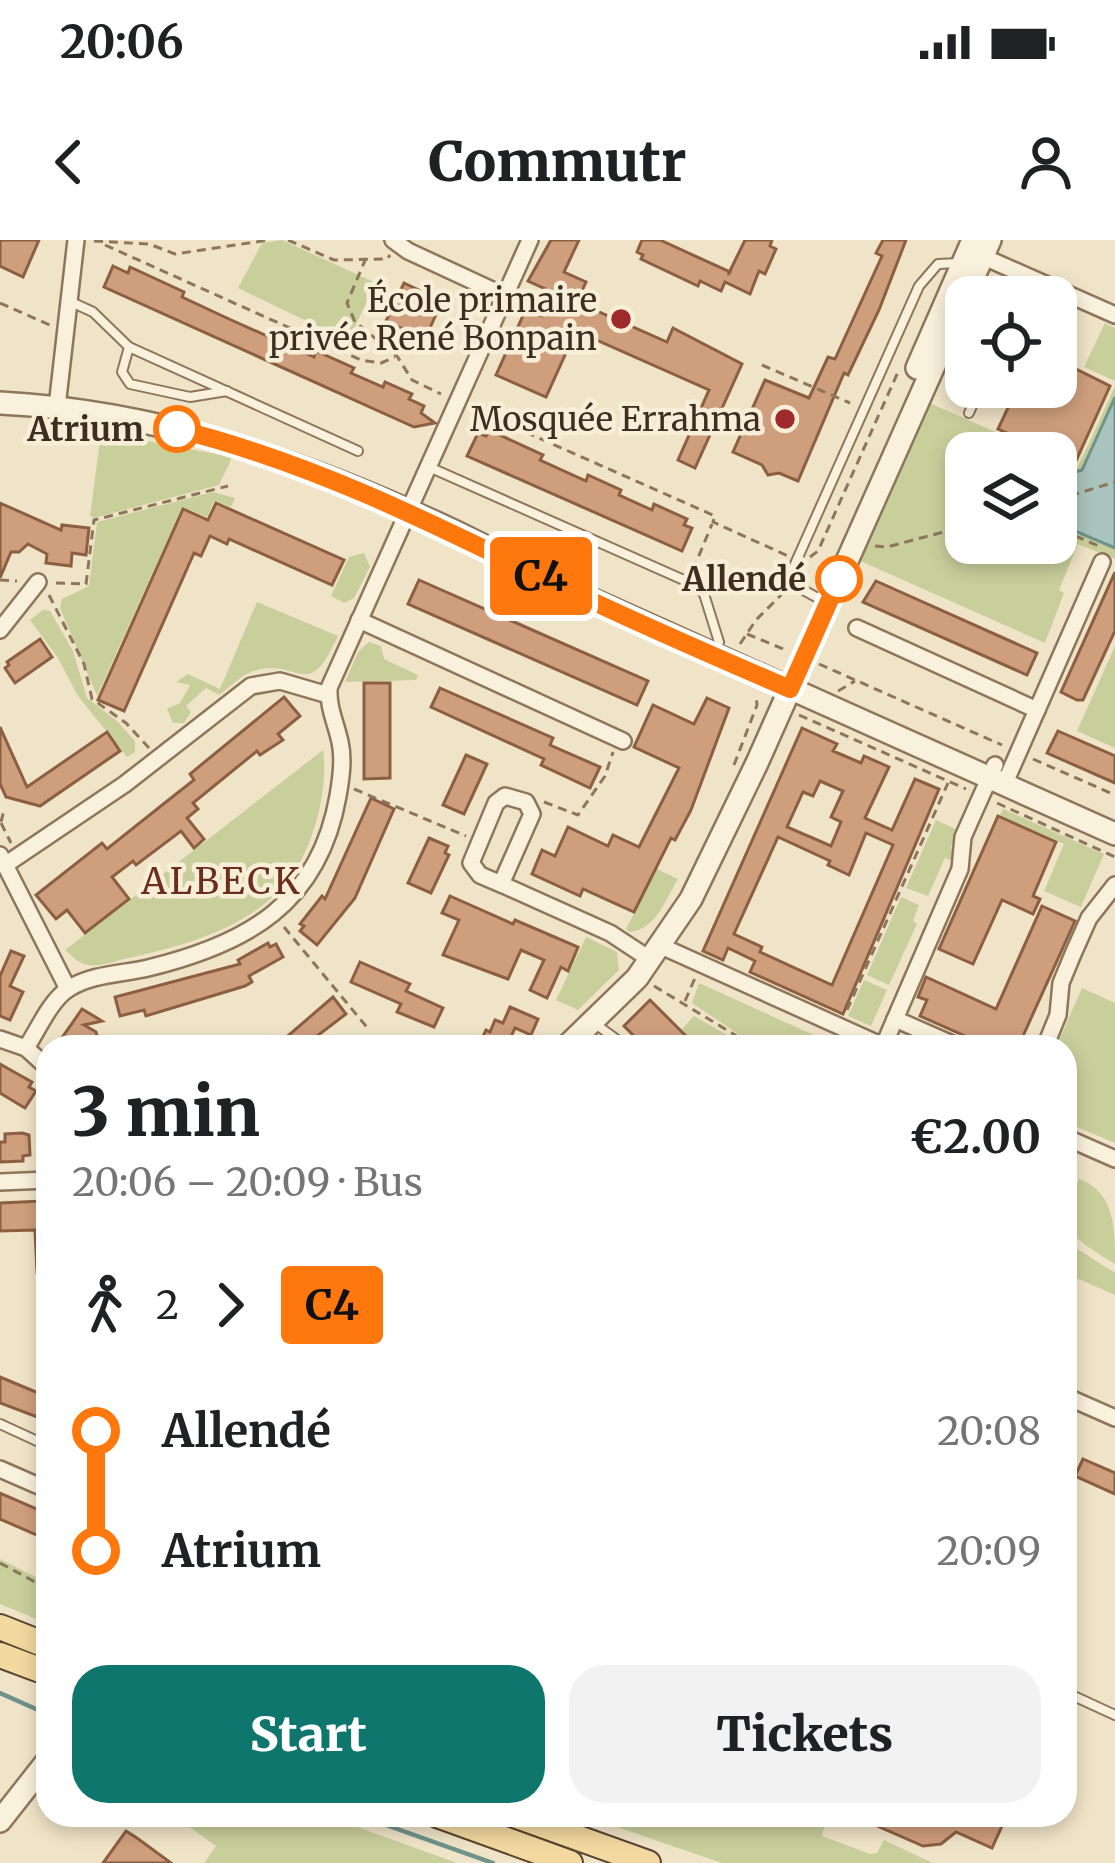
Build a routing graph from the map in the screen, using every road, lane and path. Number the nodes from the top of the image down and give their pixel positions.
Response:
1 (76, 240) edge
2 (91, 240) edge
3 (269, 240) edge
4 (288, 240) edge
5 (530, 240) edge
6 (395, 242) edge
7 (104, 245) junction
8 (976, 254) edge
9 (366, 258) junction
10 (1027, 276) edge
11 (506, 296) junction
12 (1077, 298) edge
13 (69, 301) junction
14 (0, 303) edge
15 (1115, 315) edge
16 (65, 332) junction
17 (129, 347) junction
18 (397, 356) junction
19 (905, 357) dead end
20 (762, 365) dead end
21 (227, 391) junction
22 (456, 401) junction
23 (0, 403) edge
24 (57, 407) junction
25 (971, 408) edge
26 (865, 410) junction
27 (969, 413) dead end
28 (886, 419) junction
29 (358, 451) dead end
30 (428, 466) junction
31 (1115, 482) edge
32 (227, 486) dead end
33 (1077, 494) edge
34 (409, 510) junction
35 (713, 522) junction
36 (452, 530) junction
37 (945, 532) edge
38 (857, 539) junction
39 (1077, 540) edge
40 (798, 558) junction
41 (1108, 558) edge
42 (688, 581) junction
43 (38, 582) junction
44 (794, 583) junction
45 (816, 597) junction
46 (359, 620) junction
47 (857, 628) dead end
48 (0, 630) edge
49 (745, 633) dead end
50 (719, 642) junction
51 (833, 670) dead end
52 (786, 680) junction
53 (857, 680) junction
54 (750, 686) dead end
55 (834, 693) junction
56 (328, 695) junction
57 (1037, 710) junction
58 (811, 720) dead end
59 (620, 740) joint
60 (159, 758) junction
61 (1000, 775) junction
62 (949, 782) junction
63 (340, 783) junction
64 (734, 785) junction
65 (1115, 795) edge
66 (546, 802) dead end
67 (4, 810) dead end
68 (1115, 819) edge
69 (0, 824) edge
70 (1115, 834) edge
71 (479, 842) junction
72 (1115, 857) edge
73 (2, 860) edge
74 (501, 884) junction
75 (1115, 885) edge
76 (273, 914) junction
77 (654, 962) junction
78 (695, 978) dead end
79 (68, 989) junction
80 (684, 1003) junction
81 (844, 1017) dead end
82 (895, 1019) junction
83 (593, 1023) junction
84 (370, 1035) edge
85 (580, 1035) edge
86 (610, 1035) edge
87 (736, 1035) edge
88 (851, 1035) edge
89 (888, 1035) edge
90 (932, 1035) edge
91 (1050, 1035) edge
92 (0, 1039) edge
93 (26, 1048) junction
94 (36, 1057) edge
95 (1077, 1142) edge
96 (1115, 1159) edge
97 (36, 1180) edge
98 (0, 1182) edge
99 (1077, 1401) edge
100 (1115, 1418) edge
101 (0, 1424) edge
102 (36, 1440) edge
103 (0, 1469) edge
104 (36, 1485) edge
105 (0, 1563) edge
106 (36, 1582) edge
107 (0, 1628) edge
108 (36, 1642) edge
109 (0, 1655) edge
110 (36, 1676) edge
111 (1077, 1698) edge
112 (1115, 1715) edge
113 (36, 1774) edge
114 (0, 1821) edge
115 (470, 1827) edge
116 (548, 1827) edge
117 (570, 1863) edge
118 (648, 1863) edge

1 - 13 street
2 - 7 path
3 - 7 path
4 - 9 path
5 - 11 street
6 - 9 path
6 - 11 street
7 - 18 path
8 - 10 street
8 - 26 lane
8 - 28 street
8 - 38 street
9 - 18 path
11 - 22 street
12 - 15 street
13 - 16 street
13 - 17 lane
14 - 16 path
16 - 24 street
17 - 21 lane
17 - 21 lane
18 - 22 path
19 - 28 path
20 - 26 path
21 - 29 lane
22 - 30 street
22 - 35 path
23 - 24 street
24 - 34 street
25 - 27 lane
26 - 28 path
26 - 40 lane
28 - 40 path
28 - 45 street
30 - 34 street
30 - 42 lane
31 - 33 path
32 - 43 path
34 - 36 street
34 - 46 street
35 - 40 path
35 - 42 path
36 - 50 street
36 - 52 street
37 - 38 path
38 - 52 street
39 - 41 path
40 - 44 lane
41 - 57 street
42 - 50 lane
43 - 48 street
43 - 60 path
44 - 45 lane
44 - 49 path
45 - 52 street
46 - 56 street
46 - 59 street
47 - 57 street
50 - 52 street
51 - 53 path
52 - 55 street
52 - 61 street
52 - 64 street
53 - 55 path
53 - 61 path
54 - 64 path
55 - 61 street
56 - 60 street
56 - 63 street
57 - 61 street
58 - 62 path
59 - 66 path
60 - 73 street
61 - 62 path
61 - 65 path
61 - 68 street
61 - 70 street
61 - 72 path
61 - 82 street
62 - 81 path
63 - 71 path
63 - 76 street
64 - 77 street
67 - 69 path
71 - 74 street
71 - 74 street
73 - 79 street
74 - 77 street
75 - 91 street
76 - 79 street
76 - 84 path
77 - 80 path
77 - 83 street
77 - 88 street
78 - 80 path
79 - 93 street
80 - 87 path
82 - 89 street
82 - 90 street
83 - 85 street
83 - 86 lane
92 - 93 street
93 - 94 street
95 - 96 street
97 - 98 street
99 - 100 street
101 - 102 lane
103 - 104 street
105 - 106 path
107 - 108 main road
109 - 110 main road
111 - 112 lane
113 - 114 street
115 - 117 main road
116 - 118 main road

